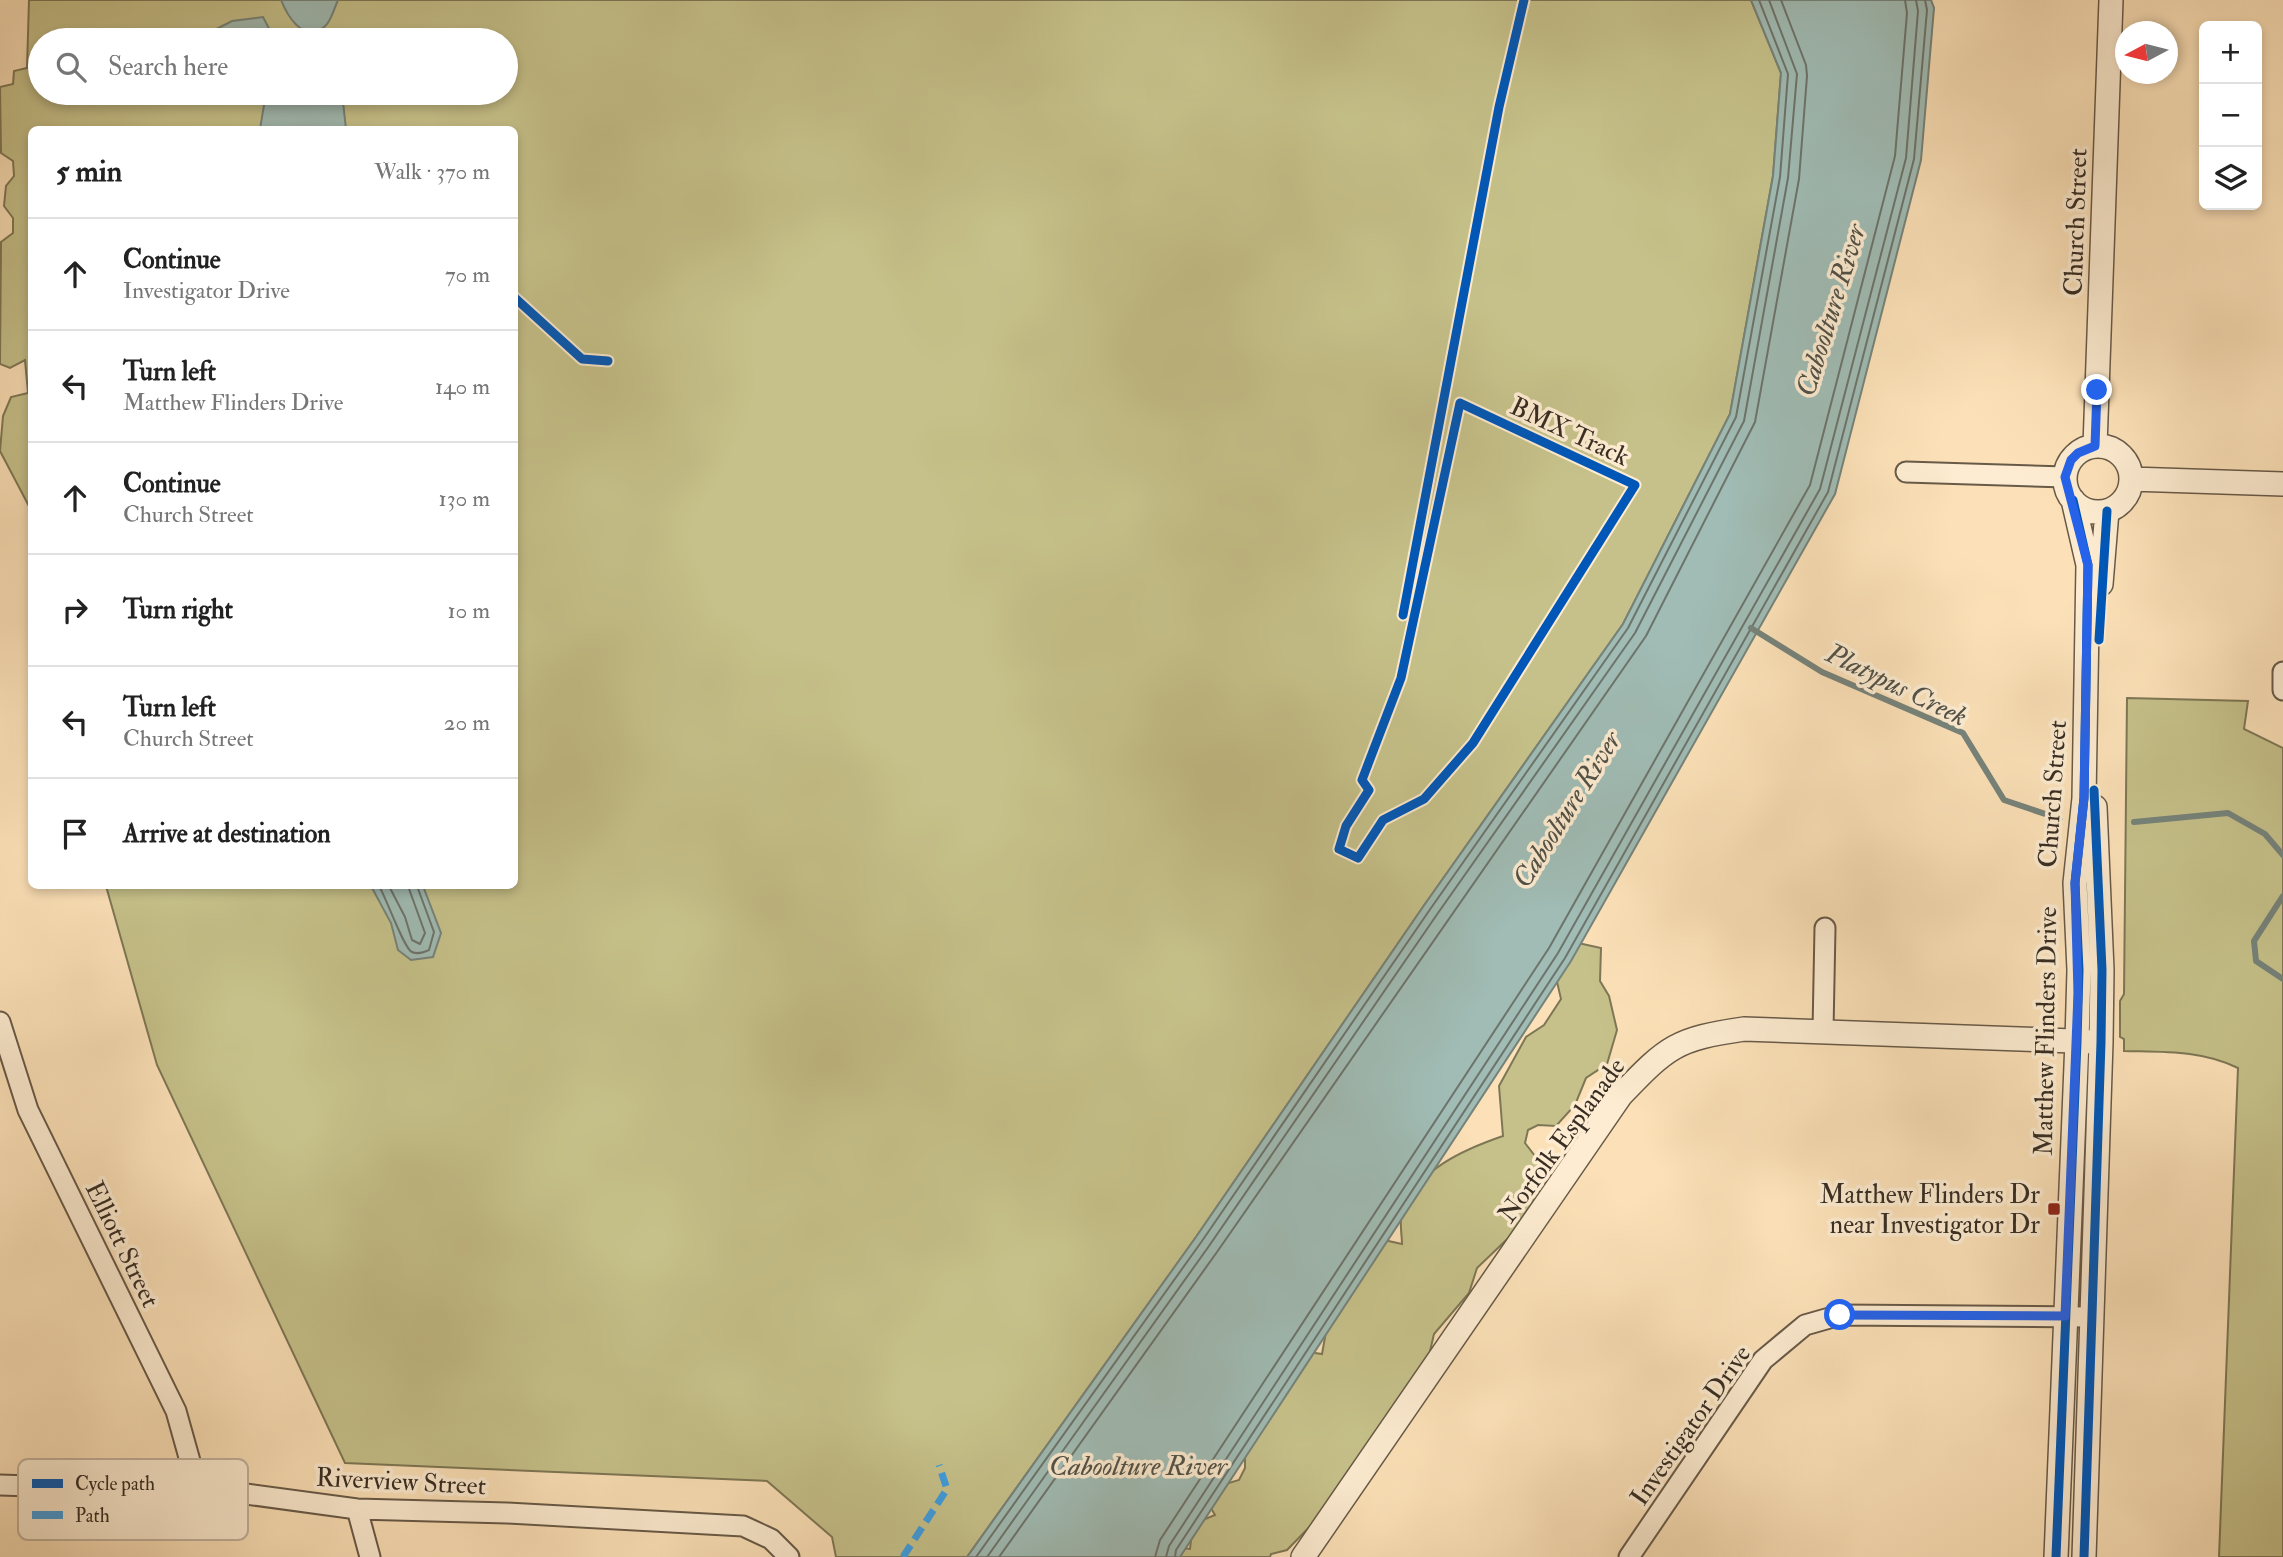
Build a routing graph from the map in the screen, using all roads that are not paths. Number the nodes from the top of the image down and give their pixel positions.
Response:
1 (2111, 0) edge
2 (2095, 446) junction
3 (1906, 472) dead end
4 (2065, 477) junction
5 (2131, 479) junction
6 (2283, 484) edge
7 (2073, 500) junction
8 (2107, 510) junction
9 (2283, 672) edge
10 (2283, 690) edge
11 (2075, 883) joint
12 (2098, 883) joint
13 (1825, 928) dead end
14 (0, 1023) edge
15 (1822, 1031) junction
16 (2077, 1041) junction
17 (2101, 1042) junction
18 (2065, 1316) junction
19 (2091, 1317) junction
20 (189, 1459) edge
21 (0, 1485) edge
22 (18, 1486) edge
23 (248, 1494) edge
24 (357, 1509) junction
25 (370, 1557) edge
26 (789, 1557) edge
27 (1303, 1557) edge
28 (1629, 1557) edge
29 (2056, 1557) edge
30 (2084, 1557) edge

1 - 2 street, Church Street
2 - 4 street
2 - 5 street
3 - 4 street
4 - 7 street
5 - 6 street
5 - 8 street
7 - 8 street
7 - 11 street, Church Street
8 - 12 street, Church Street
9 - 10 street
11 - 16 street, Matthew Flinders Drive
12 - 17 street, Matthew Flinders Drive
13 - 15 street
14 - 20 street, Elliott Street
15 - 16 street, Norfolk Esplanade
15 - 27 street, Norfolk Esplanade
16 - 17 street, Norfolk Esplanade
16 - 18 street, Matthew Flinders Drive
17 - 19 street, Matthew Flinders Drive
18 - 19 street, Investigator Drive
18 - 28 street, Investigator Drive
18 - 29 street, Matthew Flinders Drive
19 - 30 street, Matthew Flinders Drive
21 - 22 street, Riverview Street
23 - 24 street, Riverview Street
24 - 25 street
24 - 26 street, Riverview Street

